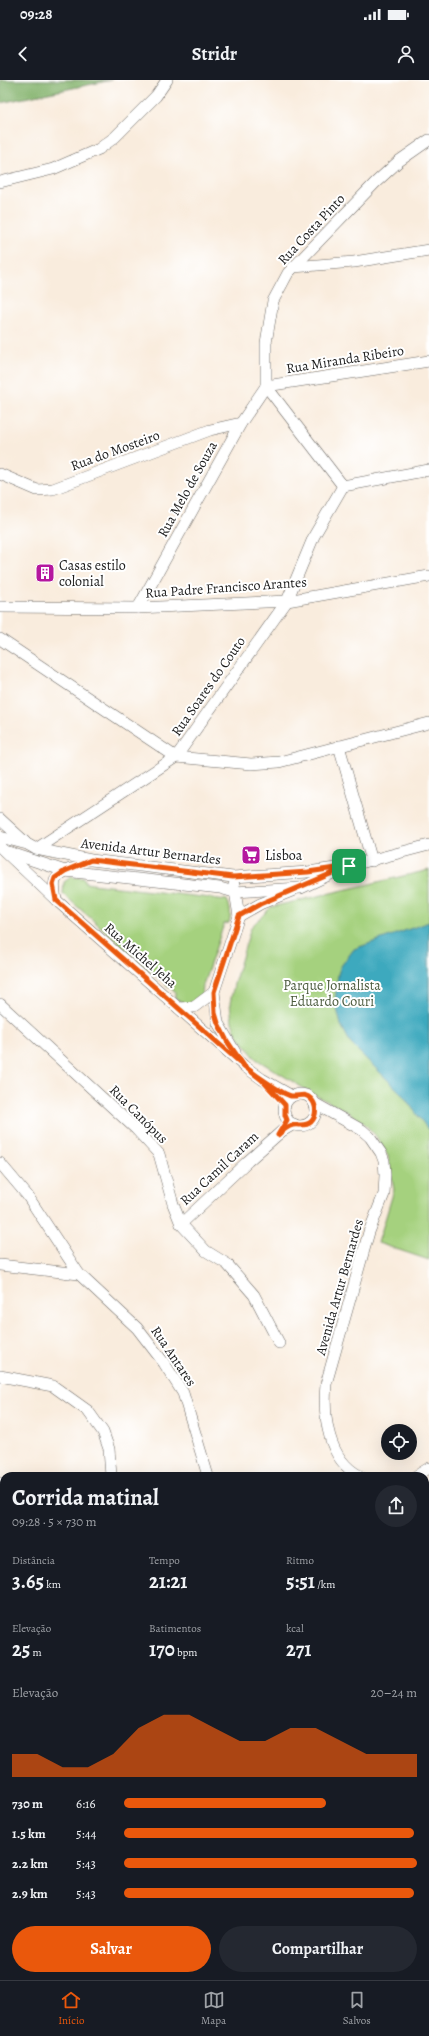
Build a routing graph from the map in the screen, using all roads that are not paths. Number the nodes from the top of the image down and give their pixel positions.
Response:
1 (167, 80) edge
2 (429, 140) edge
3 (0, 182) edge
4 (429, 250) edge
5 (293, 267) junction
6 (429, 361) edge
7 (266, 386) junction
8 (241, 423) junction
9 (429, 470) edge
10 (0, 474) edge
11 (343, 486) junction
12 (429, 576) edge
13 (286, 601) junction
14 (0, 607) edge
15 (138, 608) junction
16 (0, 639) edge
17 (429, 723) edge
18 (339, 746) junction
19 (176, 757) junction
20 (0, 819) edge
21 (0, 837) edge
22 (27, 844) junction
23 (429, 845) edge
24 (1, 849) edge
25 (36, 850) junction
26 (91, 860) junction
27 (372, 860) junction
28 (349, 866) junction
29 (65, 871) junction
30 (233, 877) junction
31 (301, 888) junction
32 (234, 892) junction
33 (56, 900) junction
34 (239, 916) junction
35 (214, 992) junction
36 (0, 1004) edge
37 (179, 1008) junction
38 (244, 1066) junction
39 (262, 1080) junction
40 (292, 1096) junction
41 (285, 1105) junction
42 (315, 1108) junction
43 (291, 1122) junction
44 (0, 1163) edge
45 (181, 1224) junction
46 (0, 1265) edge
47 (79, 1274) junction
48 (280, 1343) dead end
49 (0, 1376) edge
50 (111, 1472) edge
51 (207, 1472) edge
52 (352, 1472) edge

1 - 3 street
2 - 5 street, Rua Costa Pinto
4 - 5 street
5 - 7 street, Rua Costa Pinto
6 - 7 street, Rua Miranda Ribeiro
7 - 8 street, Rua Melo de Souza
7 - 11 street
8 - 10 street, Rua do Mosteiro
8 - 15 street, Rua Melo de Souza
9 - 11 street
11 - 13 street, Rua Soares do Couto
12 - 13 street, Rua Padre Francisco Arantes
13 - 15 street, Rua Padre Francisco Arantes
13 - 19 street, Rua Soares do Couto
14 - 15 street, Rua Padre Francisco Arantes
16 - 19 street
17 - 18 street
18 - 19 street
18 - 27 street
19 - 25 street, Rua Soares do Couto
20 - 22 street
21 - 22 street, Avenida Artur Bernardes
22 - 25 street, Avenida Artur Bernardes
23 - 27 street, Avenida Artur Bernardes
24 - 29 street, Avenida Artur Bernardes
24 - 33 street, Rua Michel Jeha
25 - 26 street, Avenida Artur Bernardes
26 - 29 street
26 - 30 street, Avenida Artur Bernardes
27 - 28 street, Avenida Artur Bernardes
28 - 30 street, Avenida Artur Bernardes
28 - 31 street, Avenida Artur Bernardes
29 - 32 street, Avenida Artur Bernardes
29 - 33 street
30 - 32 street
31 - 32 street, Avenida Artur Bernardes
31 - 34 street
32 - 34 street
33 - 37 street, Rua Michel Jeha
34 - 35 street
35 - 37 street
35 - 38 street
36 - 45 street, Rua Canópus
37 - 38 street, Rua Michel Jeha
38 - 39 street, Rua Michel Jeha
39 - 40 street, Rua Michel Jeha
39 - 41 street, Rua Michel Jeha
40 - 41 street
40 - 42 street
41 - 43 street
42 - 43 street
42 - 52 street, Avenida Artur Bernardes
43 - 45 street, Rua Camil Caram
44 - 47 street, Rua Antares
45 - 48 street, Rua Canópus
46 - 47 street
47 - 51 street, Rua Antares
49 - 50 street

